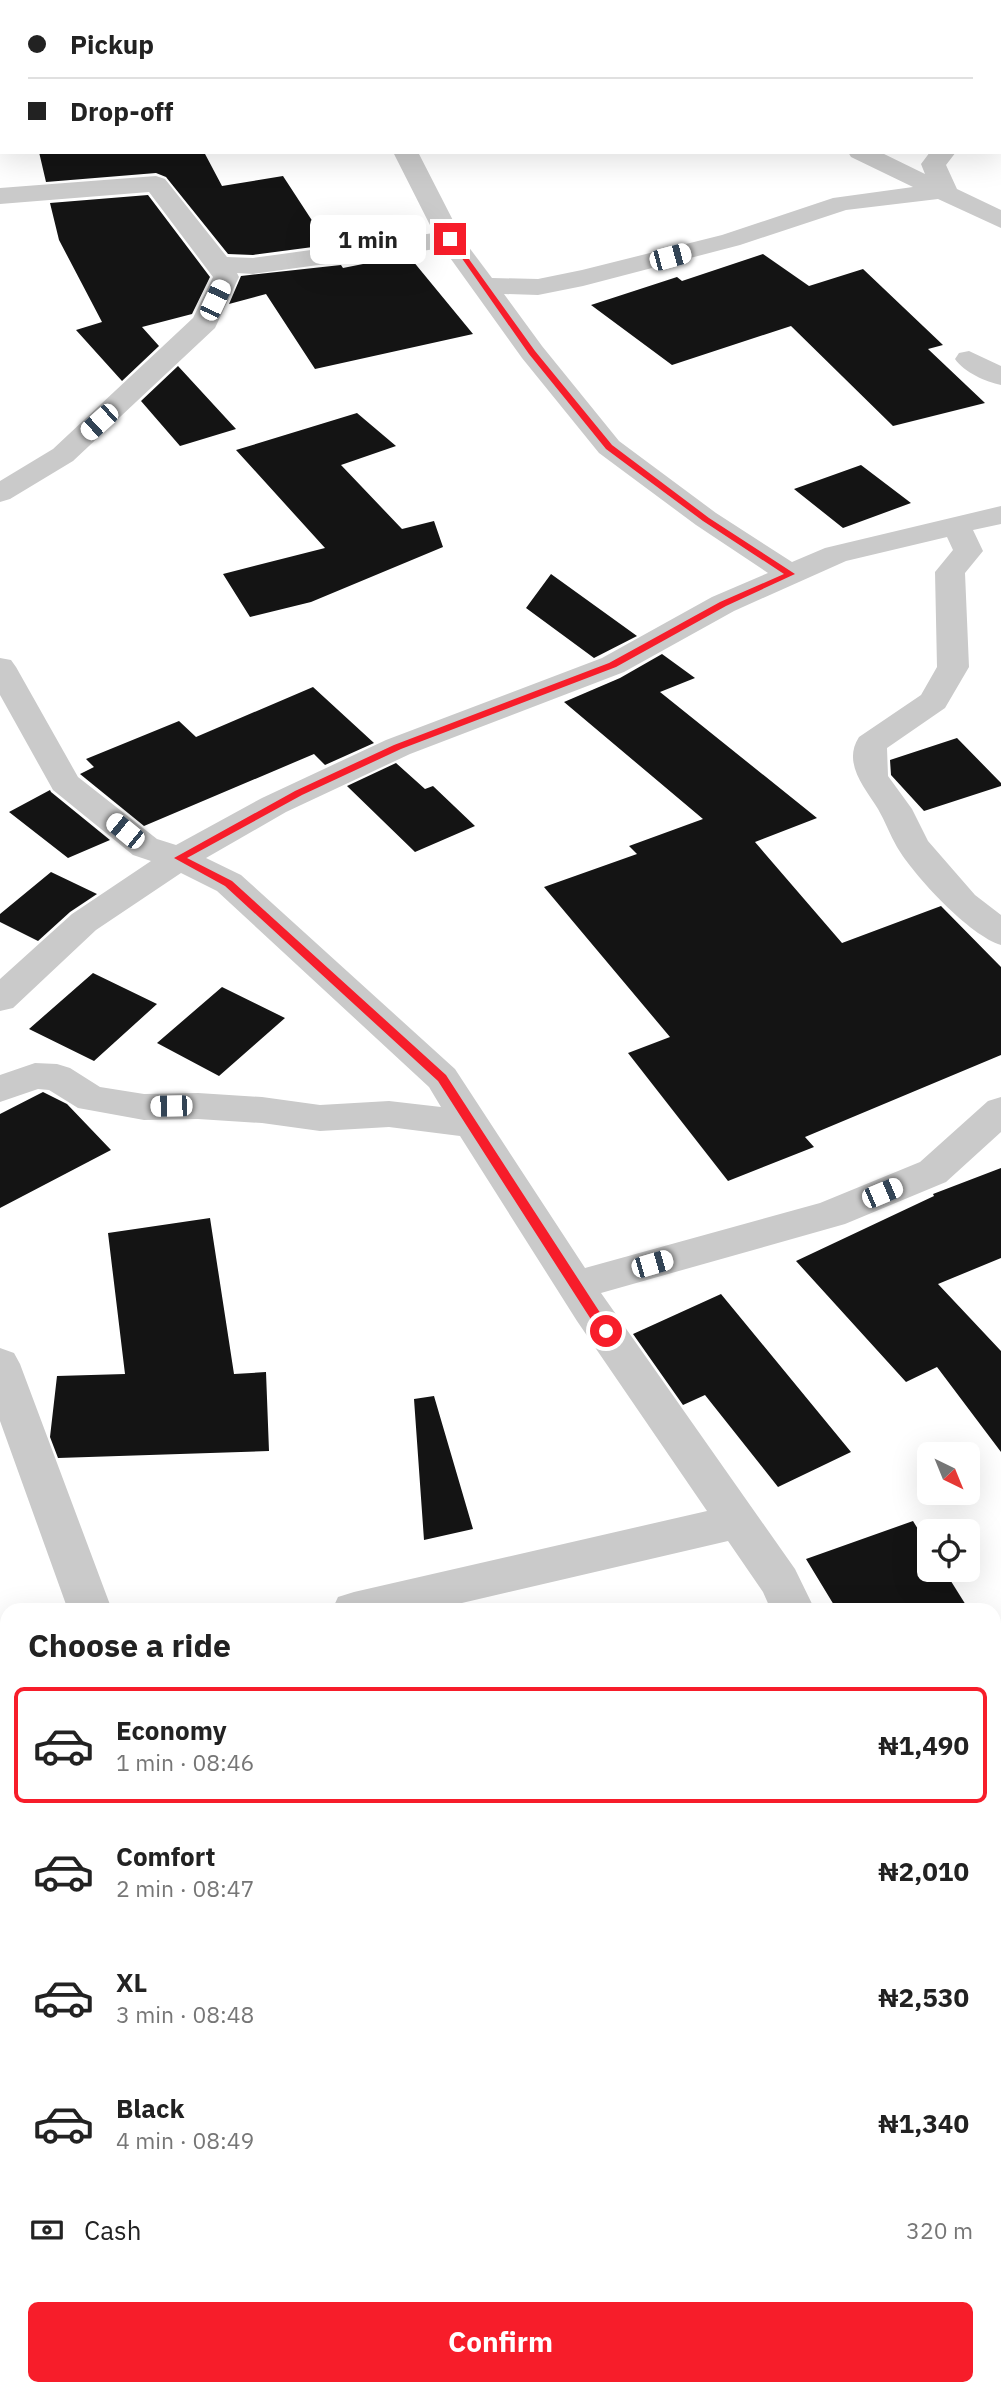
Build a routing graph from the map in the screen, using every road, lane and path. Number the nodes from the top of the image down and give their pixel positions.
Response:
1 (406, 154) edge
2 (864, 154) edge
3 (942, 154) edge
4 (945, 191) junction
5 (0, 196) edge
6 (1001, 220) edge
7 (450, 239) junction
8 (219, 264) junction
9 (483, 286) junction
10 (969, 359) dead end
11 (1001, 377) edge
12 (0, 492) edge
13 (1001, 515) edge
14 (957, 527) junction
15 (790, 574) junction
16 (0, 667) edge
17 (179, 858) junction
18 (1001, 933) edge
19 (0, 999) edge
20 (0, 1089) edge
21 (1001, 1110) edge
22 (471, 1124) junction
23 (575, 1286) junction
24 (0, 1364) edge
25 (738, 1521) junction
26 (87, 1603) edge
27 (384, 1603) edge
28 (790, 1603) edge

1 - 7 street
2 - 4 street
3 - 4 street
4 - 6 street
4 - 9 street
5 - 8 street
7 - 8 street
7 - 9 street
8 - 12 street
9 - 15 street
10 - 11 street
13 - 14 street
14 - 15 street
14 - 18 street
15 - 17 street
16 - 17 street
17 - 19 street
17 - 22 street
20 - 22 street
21 - 23 street
22 - 23 street
23 - 25 street
24 - 26 street
25 - 27 street
25 - 28 street

